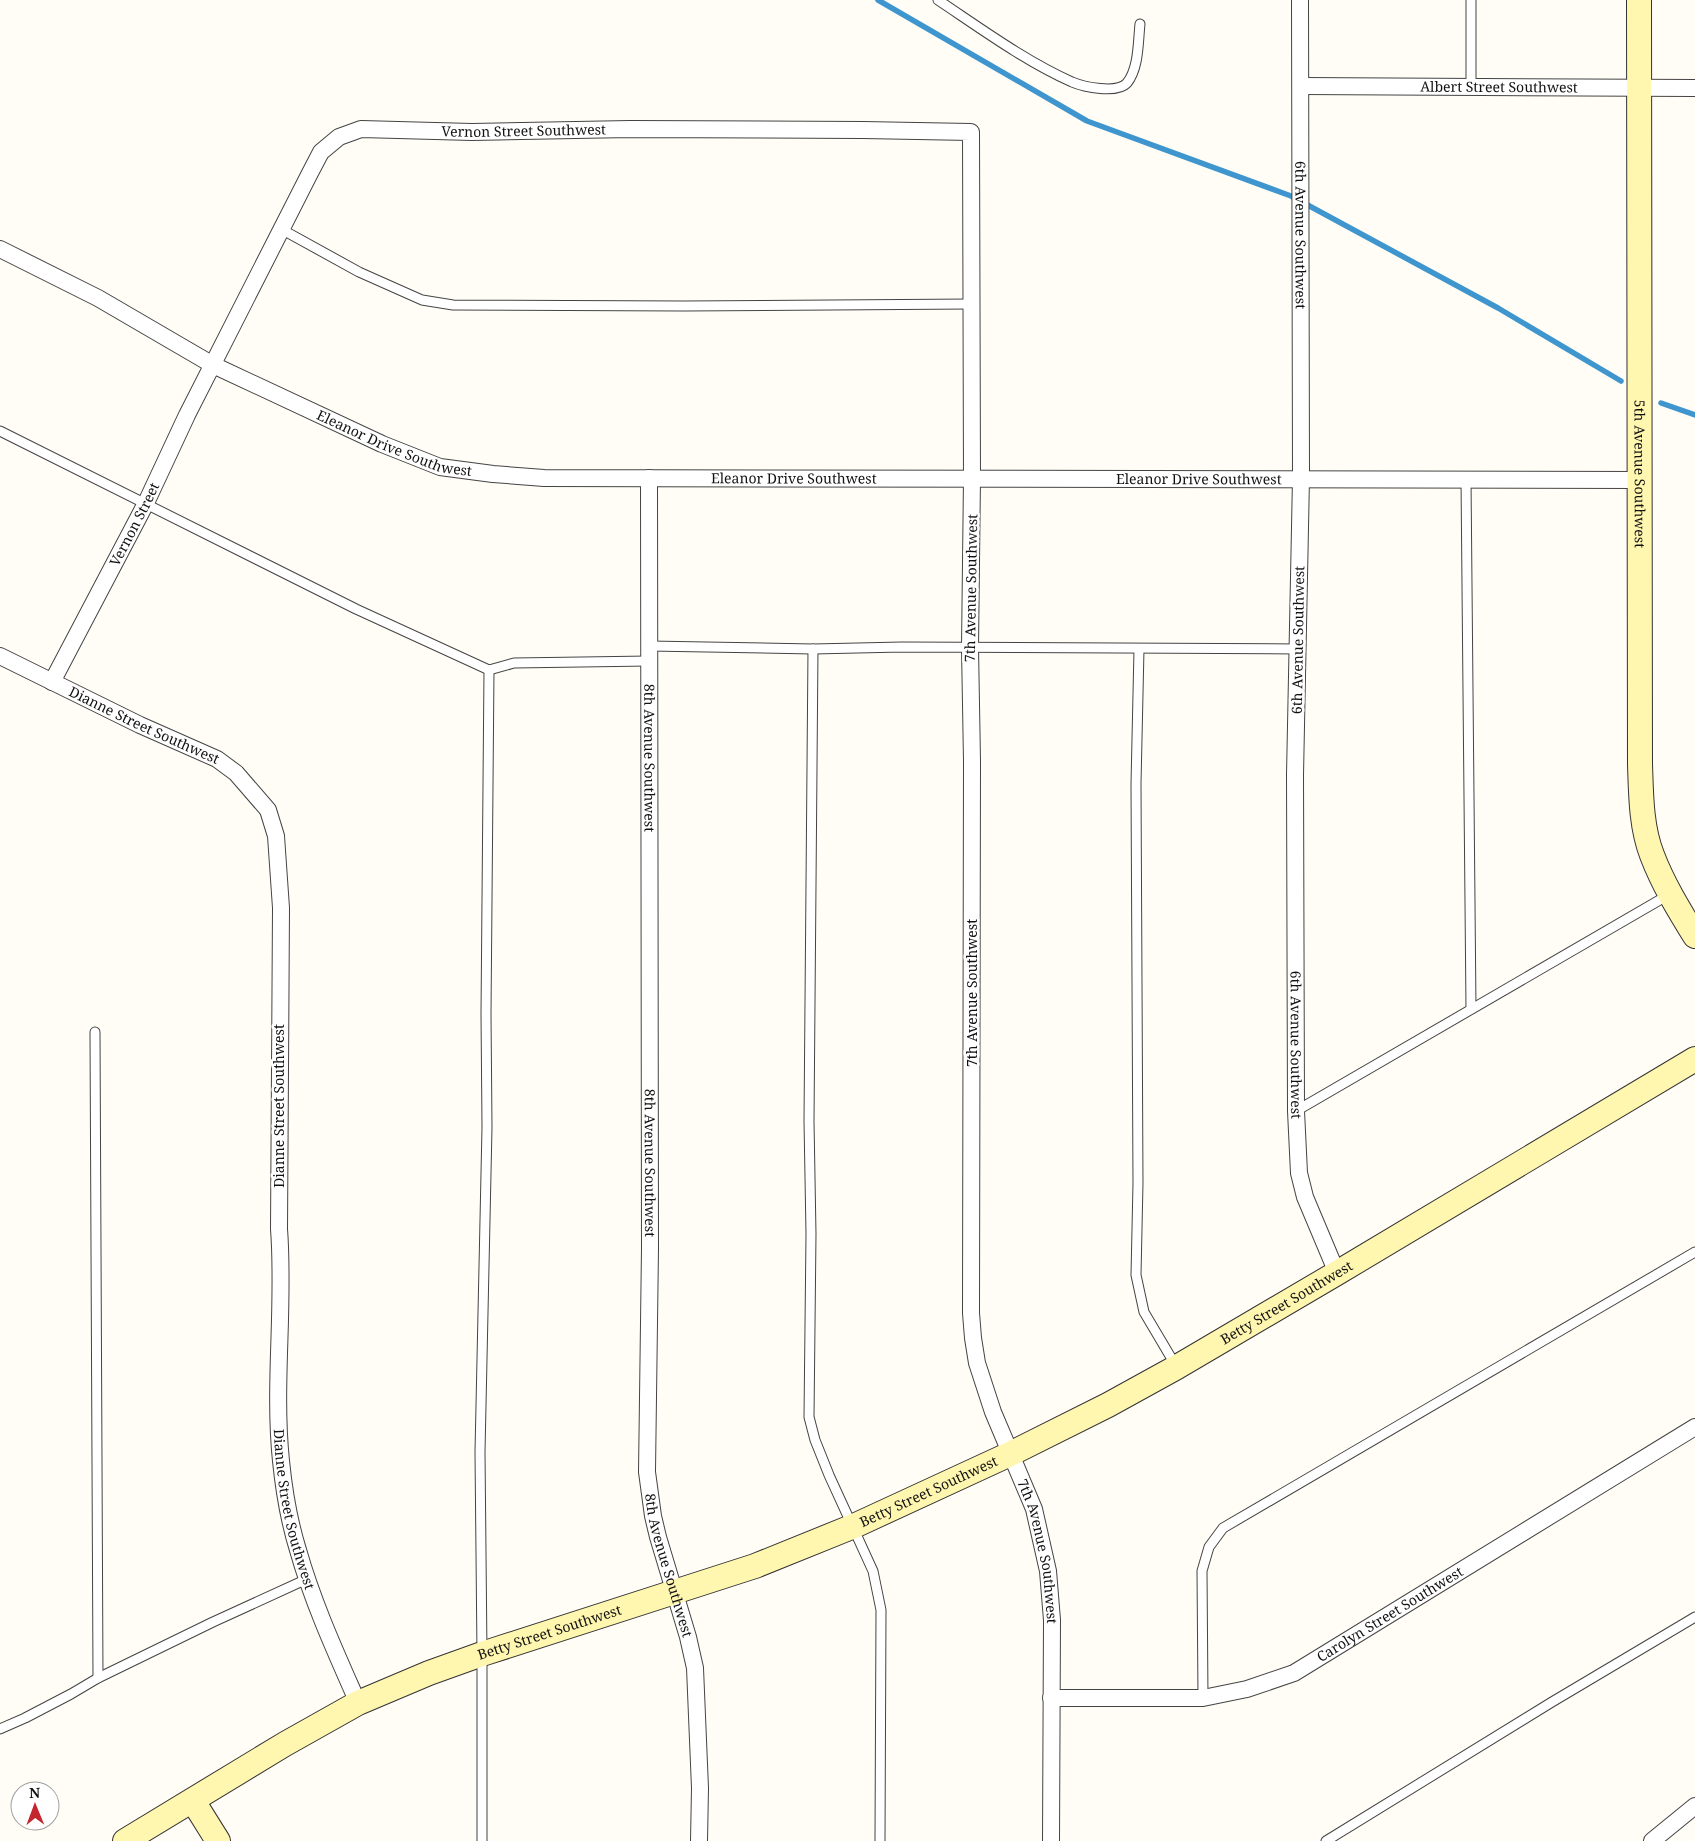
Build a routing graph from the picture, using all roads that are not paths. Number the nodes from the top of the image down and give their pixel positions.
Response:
1 (938, 0) edge
2 (1300, 0) edge
3 (1471, 0) edge
4 (1639, 0) edge
5 (1140, 24) dead end
6 (1301, 86) junction
7 (1471, 86) junction
8 (1695, 88) edge
9 (1640, 89) junction
10 (971, 132) joint
11 (281, 229) junction
12 (0, 249) edge
13 (971, 304) junction
14 (213, 365) junction
15 (0, 431) edge
16 (649, 478) junction
17 (972, 478) junction
18 (1301, 478) junction
19 (1466, 479) junction
20 (1641, 480) junction
21 (145, 505) junction
22 (970, 648) junction
23 (1139, 648) junction
24 (813, 649) junction
25 (1298, 649) junction
26 (649, 654) junction
27 (0, 656) edge
28 (489, 670) junction
29 (52, 682) junction
30 (1670, 894) junction
31 (1695, 936) edge
32 (1471, 1009) junction
33 (95, 1032) dead end
34 (1695, 1059) edge
35 (1296, 1111) junction
36 (1695, 1252) edge
37 (1338, 1273) junction
38 (1176, 1367) junction
39 (1695, 1427) edge
40 (1010, 1454) junction
41 (854, 1526) junction
42 (307, 1579) junction
43 (674, 1592) junction
44 (1695, 1617) edge
45 (482, 1654) junction
46 (98, 1678) junction
47 (1051, 1698) junction
48 (1204, 1698) junction
49 (358, 1703) junction
50 (0, 1729) edge
51 (193, 1801) junction
52 (1695, 1806) edge
53 (125, 1841) edge
54 (218, 1841) edge
55 (482, 1841) edge
56 (699, 1841) edge
57 (880, 1841) edge
58 (1051, 1841) edge
59 (1326, 1841) edge
60 (1652, 1841) edge

1 - 5 lane
2 - 6 street, 6th Avenue Southwest
3 - 7 lane
4 - 9 street, 5th Avenue Southwest
6 - 7 street, Albert Street Southwest
6 - 18 street, 6th Avenue Southwest
7 - 9 street, Albert Street Southwest
8 - 9 street, Albert Street Southwest
9 - 20 street, 5th Avenue Southwest
10 - 11 street, Vernon Street Southwest
10 - 13 street, 7th Avenue Southwest
11 - 13 lane
11 - 14 street, Vernon Street Southwest
12 - 14 street, Eleanor Drive Southwest
13 - 17 street, 7th Avenue Southwest
14 - 16 street, Eleanor Drive Southwest
14 - 21 street, Vernon Street
15 - 21 lane
16 - 17 street, Eleanor Drive Southwest
16 - 26 street, 8th Avenue Southwest
17 - 18 street, Eleanor Drive Southwest
17 - 22 street, 7th Avenue Southwest
18 - 19 street, Eleanor Drive Southwest
18 - 25 street, 6th Avenue Southwest
19 - 20 street, Eleanor Drive Southwest
19 - 32 lane
20 - 30 street, 5th Avenue Southwest
21 - 28 lane
21 - 29 street, Vernon Street
22 - 23 lane
22 - 24 lane
22 - 40 street, 7th Avenue Southwest
23 - 25 lane
23 - 38 lane
24 - 26 lane
24 - 41 lane
25 - 35 street, 6th Avenue Southwest
26 - 28 lane
26 - 43 street, 8th Avenue Southwest
27 - 29 street, Dianne Street Southwest
28 - 45 lane
29 - 42 street, Dianne Street Southwest
30 - 31 street, 5th Avenue Southwest
30 - 32 lane
32 - 35 lane
33 - 46 lane
34 - 37 street, Betty Street Southwest
35 - 37 street, 6th Avenue Southwest
36 - 48 lane
37 - 38 street, Betty Street Southwest
38 - 40 street, Betty Street Southwest
39 - 48 street, Carolyn Street Southwest
40 - 41 street, Betty Street Southwest
40 - 47 street, 7th Avenue Southwest
41 - 43 street, Betty Street Southwest
41 - 57 lane
42 - 46 lane
42 - 49 street, Dianne Street Southwest
43 - 45 street, Betty Street Southwest
43 - 56 street, 8th Avenue Southwest
44 - 59 lane
45 - 49 street, Betty Street Southwest
45 - 55 lane
46 - 50 lane
47 - 48 street, Carolyn Street Southwest
47 - 58 street, 7th Avenue Southwest
49 - 51 street, Betty Street Southwest
51 - 53 street, Betty Street Southwest
51 - 54 street
52 - 60 street

